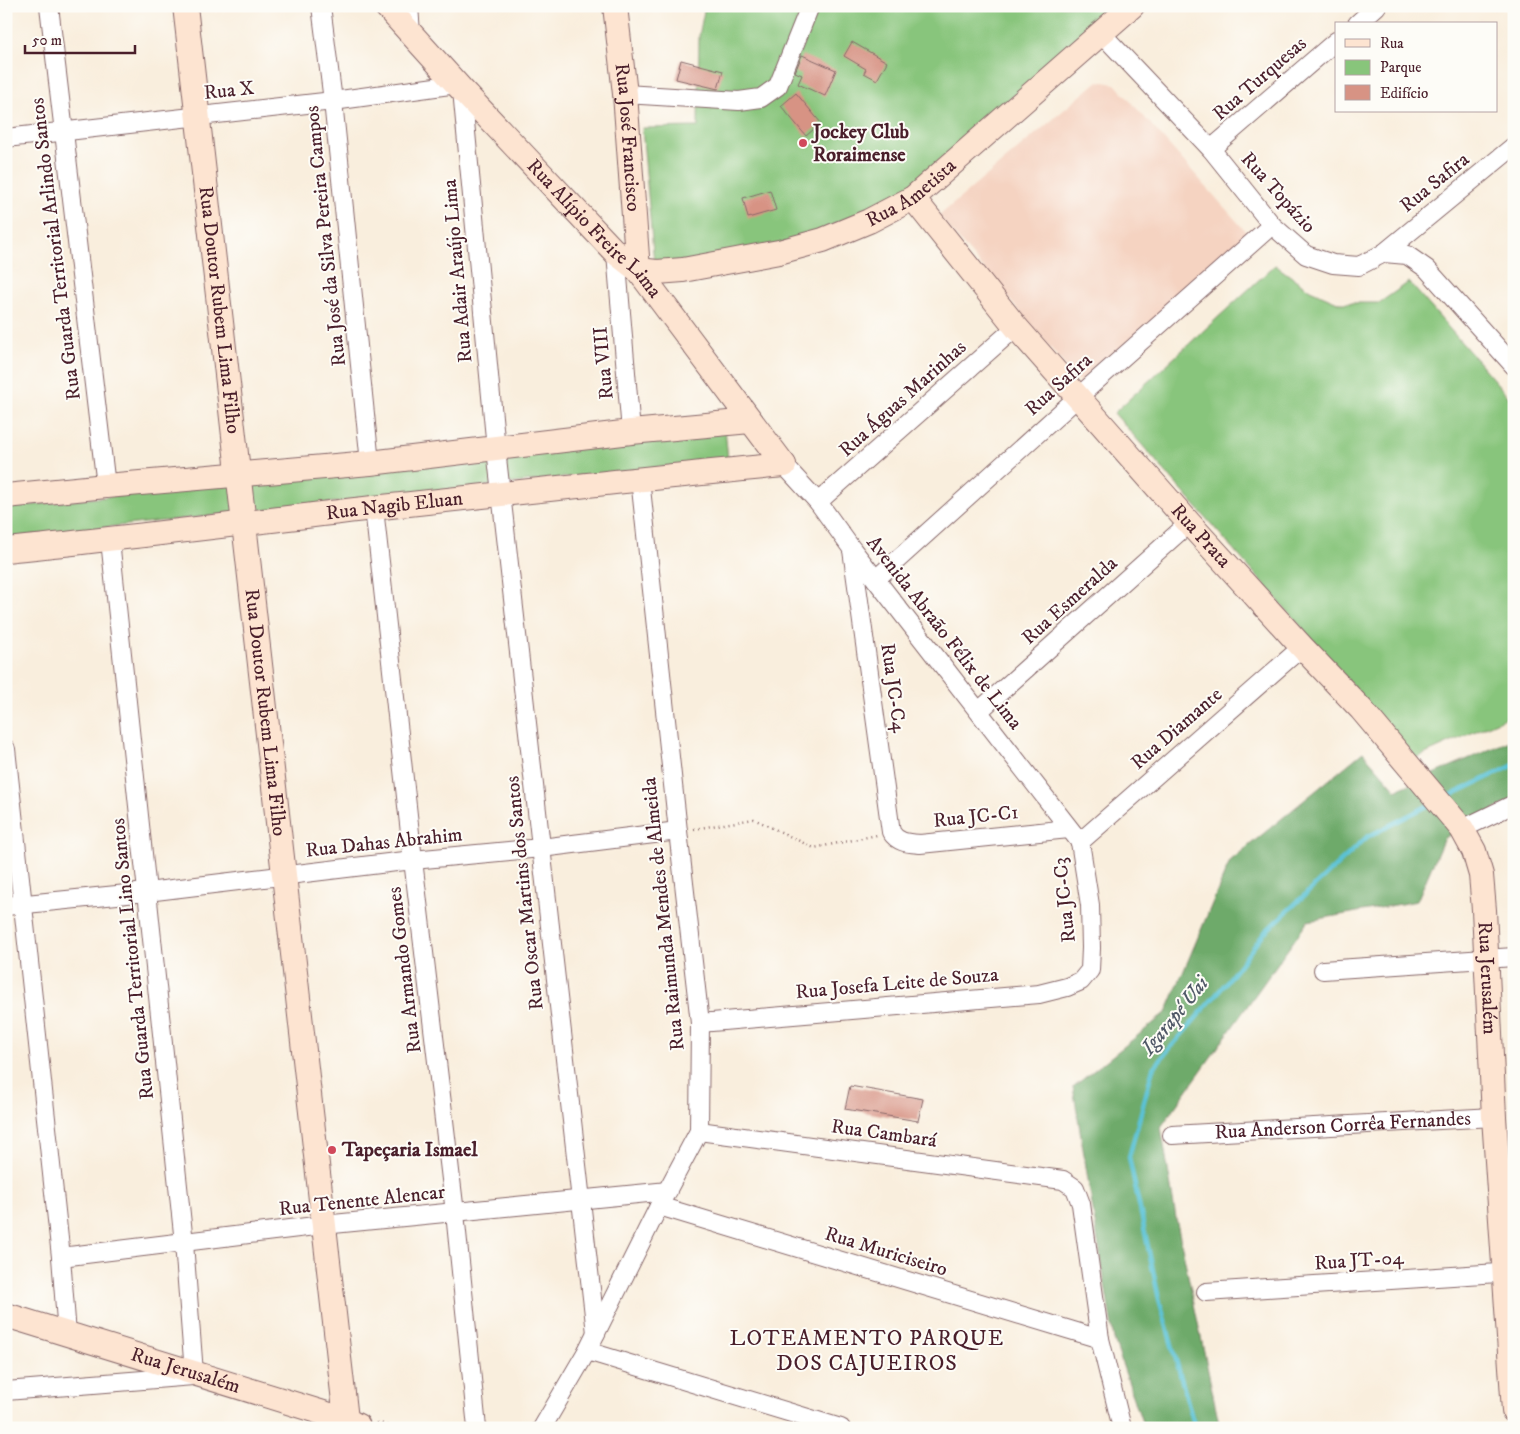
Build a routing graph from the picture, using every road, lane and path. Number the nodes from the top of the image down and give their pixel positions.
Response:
1 (50, 6) edge
2 (185, 6) edge
3 (321, 6) edge
4 (386, 6) edge
5 (409, 6) edge
6 (615, 6) edge
7 (810, 6) edge
8 (1132, 6) edge
9 (1377, 6) edge
10 (1358, 22) edge
11 (411, 32) junction
12 (1102, 34) junction
13 (1335, 42) edge
14 (459, 87) junction
15 (625, 94) junction
16 (334, 101) junction
17 (196, 116) junction
18 (64, 131) junction
19 (6, 138) edge
20 (1514, 146) edge
21 (1211, 149) junction
22 (913, 198) junction
23 (1272, 225) junction
24 (616, 253) junction
25 (1384, 253) junction
26 (638, 270) junction
27 (619, 290) junction
28 (1016, 327) junction
29 (1512, 359) edge
30 (1078, 397) junction
31 (750, 421) junction
32 (631, 432) junction
33 (496, 449) junction
34 (370, 463) junction
35 (784, 465) junction
36 (237, 475) junction
37 (640, 479) junction
38 (106, 486) junction
39 (502, 495) junction
40 (6, 496) edge
41 (818, 502) junction
42 (374, 508) junction
43 (1189, 522) junction
44 (243, 523) junction
45 (110, 540) junction
46 (852, 549) junction
47 (6, 550) edge
48 (876, 579) junction
49 (1302, 647) junction
50 (979, 710) junction
51 (6, 749) edge
52 (1514, 804) edge
53 (1462, 829) junction
54 (678, 831) junction
55 (891, 832) junction
56 (1074, 836) junction
57 (541, 848) junction
58 (413, 860) junction
59 (1480, 875) joint
60 (283, 876) junction
61 (147, 892) junction
62 (15, 906) edge
63 (1514, 958) edge
64 (1486, 959) junction
65 (1090, 970) joint
66 (1323, 970) dead end
67 (700, 1022) junction
68 (1504, 1116) edge
69 (700, 1131) junction
70 (1172, 1134) dead end
71 (664, 1199) junction
72 (581, 1201) junction
73 (455, 1213) junction
74 (323, 1225) junction
75 (184, 1243) junction
76 (61, 1257) junction
77 (1509, 1273) edge
78 (1206, 1292) dead end
79 (6, 1315) edge
80 (596, 1333) junction
81 (68, 1334) junction
82 (1100, 1339) junction
83 (587, 1351) junction
84 (197, 1374) junction
85 (6, 1391) edge
86 (1514, 1411) edge
87 (352, 1425) edge
88 (477, 1428) edge
89 (542, 1428) edge
90 (840, 1428) edge
91 (1122, 1428) edge

1 - 18 street, Rua Guarda Territorial Arlindo Santos
2 - 17 street, Rua Doutor Rubem Lima Filho
3 - 16 street, Rua José da Silva Pereira Campos
4 - 11 street, Rua Alípio Freire Lima
5 - 11 street
6 - 15 street, Rua José Francisco
7 - 15 street
8 - 12 street, Rua Ametista
9 - 10 street
11 - 14 street, Rua Alípio Freire Lima
12 - 21 street, Rua Topázio
12 - 22 street, Rua Ametista
13 - 21 street, Rua Turquesas
14 - 16 street, Rua X
14 - 24 street, Rua Alípio Freire Lima
14 - 33 street, Rua Adair Araújo Lima
15 - 26 street, Rua José Francisco
16 - 17 street, Rua X
16 - 34 street, Rua José da Silva Pereira Campos
17 - 18 street, Rua X
17 - 36 street, Rua Doutor Rubem Lima Filho
18 - 19 street, Rua X
18 - 38 street, Rua Guarda Territorial Arlindo Santos
20 - 25 street, Rua Safira
21 - 23 street, Rua Topázio
22 - 26 street, Rua Ametista
22 - 28 street, Rua Prata
23 - 25 street, Rua Topázio
23 - 30 street, Rua Safira
24 - 26 street, Rua Alípio Freire Lima
24 - 27 street, Rua VIII
25 - 29 street
26 - 27 street
26 - 31 street, Rua Alípio Freire Lima
27 - 32 street, Rua VIII
28 - 30 street, Rua Prata
28 - 41 street, Rua Águas Marinhas
30 - 43 street, Rua Prata
30 - 48 street, Rua Safira
31 - 32 street
31 - 35 street, Rua Alípio Freire Lima
32 - 33 street
33 - 34 street
33 - 39 street, Rua Oscar Martins dos Santos
34 - 36 street
35 - 37 street, Rua Nagib Eluan
35 - 41 street, Avenida Abraão Félix de Lima
36 - 38 street
36 - 44 street, Rua Doutor Rubem Lima Filho
37 - 39 street, Rua Nagib Eluan
37 - 54 street, Rua Raimunda Mendes de Almeida
38 - 40 street
39 - 42 street, Rua Nagib Eluan
39 - 57 street, Rua Oscar Martins dos Santos
41 - 46 street, Avenida Abraão Félix de Lima
42 - 44 street, Rua Nagib Eluan
42 - 58 street, Rua Armando Gomes
43 - 49 street, Rua Prata
43 - 50 street, Rua Esmeralda
44 - 45 street, Rua Nagib Eluan
44 - 60 street, Rua Doutor Rubem Lima Filho
45 - 47 street, Rua Nagib Eluan
45 - 61 street, Rua Guarda Territorial Lino Santos
46 - 48 street, Avenida Abraão Félix de Lima
46 - 55 street, Rua JC-C4
48 - 50 street, Avenida Abraão Félix de Lima
49 - 53 street, Rua Prata
49 - 56 street, Rua Diamante
50 - 56 street, Avenida Abraão Félix de Lima
51 - 62 street
52 - 53 street
53 - 59 street, Rua Prata
54 - 55 path
54 - 57 street, Rua Dahas Abrahim
54 - 67 street, Rua Raimunda Mendes de Almeida
55 - 56 street, Rua JC-C1
56 - 65 street, Rua JC-C3
57 - 58 street, Rua Dahas Abrahim
57 - 72 street, Rua Oscar Martins dos Santos
58 - 60 street, Rua Dahas Abrahim
58 - 73 street, Rua Armando Gomes
59 - 64 street, Rua Jerusalém
60 - 61 street, Rua Dahas Abrahim
60 - 74 street, Rua Doutor Rubem Lima Filho
61 - 62 street, Rua Dahas Abrahim
61 - 75 street, Rua Guarda Territorial Lino Santos
62 - 76 street
63 - 64 street
64 - 66 street
64 - 68 street, Rua Jerusalém
65 - 67 street, Rua Josefa Leite de Souza
67 - 69 street, Rua Raimunda Mendes de Almeida
68 - 70 street, Rua Anderson Corrêa Fernandes
68 - 77 street, Rua Jerusalém
69 - 71 street, Rua Raimunda Mendes de Almeida
69 - 82 street, Rua Cambará
71 - 72 street, Rua Tenente Alencar
71 - 80 street, Rua Raimunda Mendes de Almeida
71 - 82 street, Rua Muriciseiro
72 - 73 street, Rua Tenente Alencar
72 - 80 street, Rua Oscar Martins dos Santos
73 - 74 street, Rua Tenente Alencar
73 - 88 street, Rua Armando Gomes
74 - 75 street, Rua Tenente Alencar
74 - 87 street, Rua Doutor Rubem Lima Filho
75 - 76 street, Rua Tenente Alencar
75 - 84 street, Rua Guarda Territorial Lino Santos
76 - 81 street
77 - 78 street, Rua JT-04
77 - 86 street, Rua Jerusalém
79 - 81 street, Rua Jerusalém
80 - 83 street, Rua Raimunda Mendes de Almeida
81 - 84 street, Rua Jerusalém
82 - 91 street
83 - 89 street, Rua Raimunda Mendes de Almeida
83 - 90 street
84 - 85 street
84 - 87 street, Rua Jerusalém

